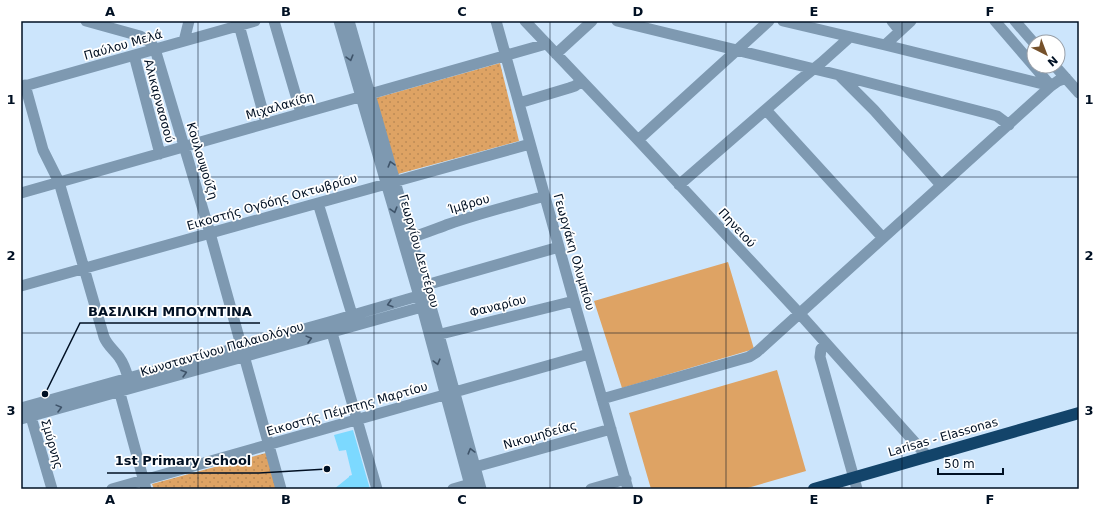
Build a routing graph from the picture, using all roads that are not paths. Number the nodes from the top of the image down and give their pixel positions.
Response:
1 (86, 21) edge
2 (189, 21) edge
3 (255, 21) edge
4 (274, 21) edge
5 (339, 21) edge
6 (349, 21) edge
7 (496, 21) edge
8 (524, 21) edge
9 (592, 21) edge
10 (618, 21) edge
11 (769, 21) edge
12 (783, 21) edge
13 (892, 21) edge
14 (911, 21) edge
15 (995, 21) edge
16 (1015, 21) edge
17 (101, 23) edge
18 (239, 25) junction
19 (900, 30) junction
20 (1026, 34) edge
21 (850, 37) junction
22 (184, 41) junction
23 (546, 44) junction
24 (885, 45) junction
25 (155, 49) junction
26 (737, 50) junction
27 (556, 54) junction
28 (134, 55) junction
29 (506, 55) junction
30 (813, 68) junction
31 (1062, 74) edge
32 (839, 75) junction
33 (1066, 78) junction
34 (581, 82) junction
35 (23, 86) edge
36 (1051, 86) junction
37 (1079, 93) edge
38 (366, 95) junction
39 (519, 103) junction
40 (766, 110) junction
41 (301, 113) junction
42 (266, 123) junction
43 (1009, 125) junction
44 (638, 140) junction
45 (530, 144) junction
46 (184, 147) junction
47 (160, 154) junction
48 (59, 182) junction
49 (391, 183) junction
50 (680, 185) junction
51 (941, 186) junction
52 (21, 193) edge
53 (545, 196) junction
54 (318, 203) junction
55 (210, 233) junction
56 (407, 238) junction
57 (883, 238) junction
58 (559, 247) junction
59 (84, 269) junction
60 (21, 286) edge
61 (422, 291) junction
62 (574, 300) junction
63 (426, 306) junction
64 (799, 313) junction
65 (354, 320) junction
66 (331, 327) junction
67 (435, 336) junction
68 (826, 343) junction
69 (242, 352) junction
70 (589, 354) junction
71 (128, 378) junction
72 (118, 386) junction
73 (450, 393) junction
74 (602, 399) junction
75 (25, 412) edge
76 (1079, 413) edge
77 (358, 420) junction
78 (611, 429) junction
79 (269, 445) junction
80 (927, 456) junction
81 (475, 467) junction
82 (856, 483) edge
83 (145, 484) edge
84 (627, 484) edge
85 (475, 486) edge
86 (52, 489) edge
87 (112, 489) edge
88 (281, 489) edge
89 (377, 489) edge
90 (453, 489) edge
91 (591, 489) edge
92 (814, 489) edge

1 - 17 street
2 - 22 street
3 - 18 street, Παύλου Μελά
4 - 41 street
5 -> 38 street, Γεωργίου Δευτέρου
6 - 38 street, Γεωργίου Δευτέρου
7 - 29 street, Γεωργάκη Ολυμπίου
8 - 23 street, Πηνειού
9 - 27 street
10 - 26 street
11 - 26 street
12 - 21 street
13 - 19 street
14 - 19 street
15 - 36 street
16 - 20 street
17 - 25 street
18 - 22 street, Παύλου Μελά
18 - 42 street
19 - 24 street
21 - 24 street
21 - 30 street
22 - 25 street, Παύλου Μελά
23 - 27 street, Πηνειού
23 - 29 street, Μιχαλακίδη
24 - 36 street
25 - 28 street, Παύλου Μελά
25 - 46 street, Κουλουψούζη
26 - 30 street
26 - 44 street
27 - 34 street, Πηνειού
28 - 35 street, Παύλου Μελά
28 - 47 street, Αλικαρνασσού
29 - 38 street, Μιχαλακίδη
29 - 39 street, Γεωργάκη Ολυμπίου
30 - 32 street
30 - 40 street
31 - 33 street
32 - 43 street
32 - 51 street
33 - 36 street
33 - 37 street
34 - 39 street
34 - 44 street, Πηνειού
35 - 48 street
36 - 43 street
38 - 41 street, Μιχαλακίδη
38 - 49 street, Γεωργίου Δευτέρου
39 - 45 street, Γεωργάκη Ολυμπίου
40 - 50 street
40 - 57 street
41 - 42 street, Μιχαλακίδη
42 - 46 street, Μιχαλακίδη
43 - 51 street
44 - 50 street, Πηνειού
45 - 49 street, Εικοστής Ογδόης Οκτωβρίου
45 - 53 street, Γεωργάκη Ολυμπίου
46 - 47 street, Μιχαλακίδη
46 - 55 street, Κουλουψούζη
47 - 48 street, Μιχαλακίδη
48 - 52 street, Μιχαλακίδη
48 - 59 street
49 - 54 street, Εικοστής Ογδόης Οκτωβρίου
49 - 56 street, Γεωργίου Δευτέρου
50 - 64 street, Πηνειού
51 - 57 street
53 - 56 street, Ίμβρου
53 - 58 street, Γεωργάκη Ολυμπίου
54 - 55 street, Εικοστής Ογδόης Οκτωβρίου
54 - 65 street
55 - 59 street, Εικοστής Ογδόης Οκτωβρίου
55 - 69 street, Κουλουψούζη
56 - 61 street, Γεωργίου Δευτέρου
57 - 64 street
58 - 61 street, Κωνσταντίνου Παλαιολόγου
58 - 62 street, Γεωργάκη Ολυμπίου
59 - 60 street, Εικοστής Ογδόης Οκτωβρίου
59 - 71 street
61 - 63 street, Γεωργίου Δευτέρου
61 -> 65 street, Κωνσταντίνου Παλαιολόγου
62 - 67 street, Φαναρίου
62 - 70 street, Γεωργάκη Ολυμπίου
63 - 65 street, Κωνσταντίνου Παλαιολόγου
63 - 67 street, Γεωργίου Δευτέρου
64 - 68 street, Πηνειού
64 - 74 street
65 - 66 street, Κωνσταντίνου Παλαιολόγου
66 - 69 street, Κωνσταντίνου Παλαιολόγου
66 - 77 street
67 - 73 street, Γεωργίου Δευτέρου
68 - 80 street, Πηνειού
68 - 82 street
69 - 71 street, Κωνσταντίνου Παλαιολόγου
72 -> 69 street, Κωνσταντίνου Παλαιολόγου
69 - 79 street, Κουλουψούζη
70 - 73 street, Εικοστής Πέμπτης Μαρτίου
70 - 74 street, Γεωργάκη Ολυμπίου
71 - 72 street, Κωνσταντίνου Παλαιολόγου
72 - 75 street, Κωνσταντίνου Παλαιολόγου
72 - 83 street
73 - 77 street, Εικοστής Πέμπτης Μαρτίου
81 -> 73 street, Γεωργίου Δευτέρου
73 - 85 street, Γεωργίου Δευτέρου
74 - 78 street, Γεωργάκη Ολυμπίου
75 - 86 street, Σμύρνης
76 - 80 highway, Larisas - Elassonas
77 - 79 street, Εικοστής Πέμπτης Μαρτίου
77 - 89 street
78 - 81 street, Νικομηδείας
78 - 84 street, Γεωργάκη Ολυμπίου
79 - 83 street, Εικοστής Πέμπτης Μαρτίου
79 - 88 street, Κουλουψούζη
80 - 82 highway, Larisas - Elassonas
81 - 85 street, Γεωργίου Δευτέρου
82 - 92 highway, Larisas - Elassonas
83 - 87 street, Εικοστής Πέμπτης Μαρτίου
84 - 91 street
85 - 90 street

